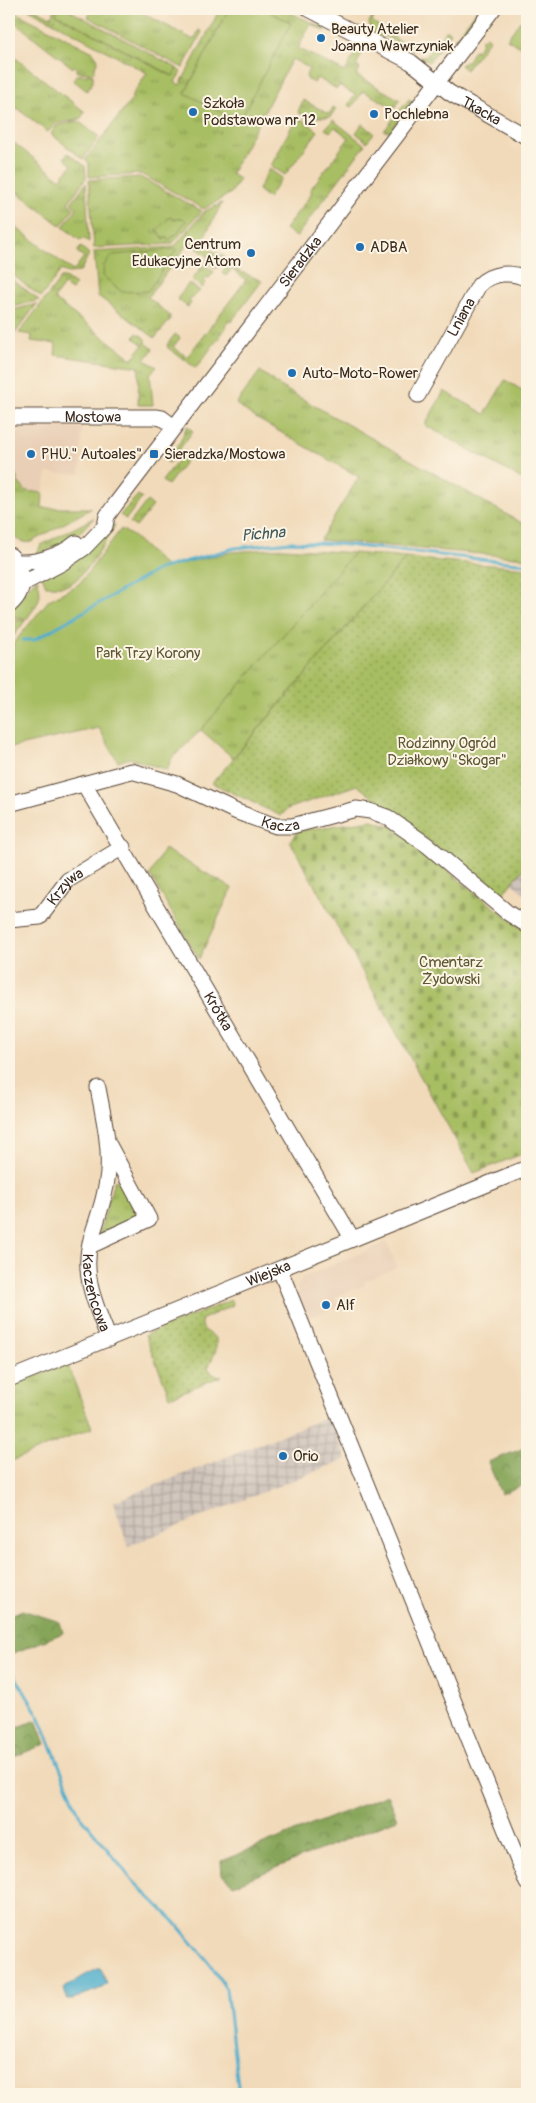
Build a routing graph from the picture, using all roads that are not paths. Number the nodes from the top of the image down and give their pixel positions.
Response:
1 (309, 9) edge
2 (493, 9) edge
3 (438, 82) junction
4 (527, 137) edge
5 (527, 279) edge
6 (418, 395) dead end
7 (9, 418) edge
8 (174, 427) junction
9 (107, 516) junction
10 (11, 559) edge
11 (20, 585) junction
12 (9, 603) edge
13 (84, 784) junction
14 (9, 804) edge
15 (123, 847) junction
16 (9, 920) edge
17 (527, 925) edge
18 (98, 1088) dead end
19 (108, 1144) junction
20 (527, 1168) edge
21 (352, 1238) junction
22 (90, 1246) junction
23 (280, 1270) junction
24 (109, 1339) junction
25 (9, 1379) edge
26 (527, 1883) edge

1 - 3 street, Tkacka
2 - 3 street, Sieradzka
3 - 4 street, Tkacka
3 - 8 street, Sieradzka
5 - 6 street, Lniana
7 - 8 street, Mostowa
8 - 9 street, Sieradzka
9 - 10 street, Sieradzka
9 - 11 street, Sieradzka
10 - 11 main road
11 - 12 main road
13 - 14 street, Kacza
13 - 15 street, Krótka
13 - 17 street, Kacza
15 - 16 street, Krzywa
15 - 21 street, Krótka
18 - 19 street, Kaczeńcowa
19 - 22 street, Kaczeńcowa
19 - 22 street, Kaczeńcowa
20 - 21 street, Wiejska
21 - 23 street, Wiejska
22 - 24 street, Kaczeńcowa
23 - 24 street, Wiejska
23 - 26 street
24 - 25 street, Wiejska

